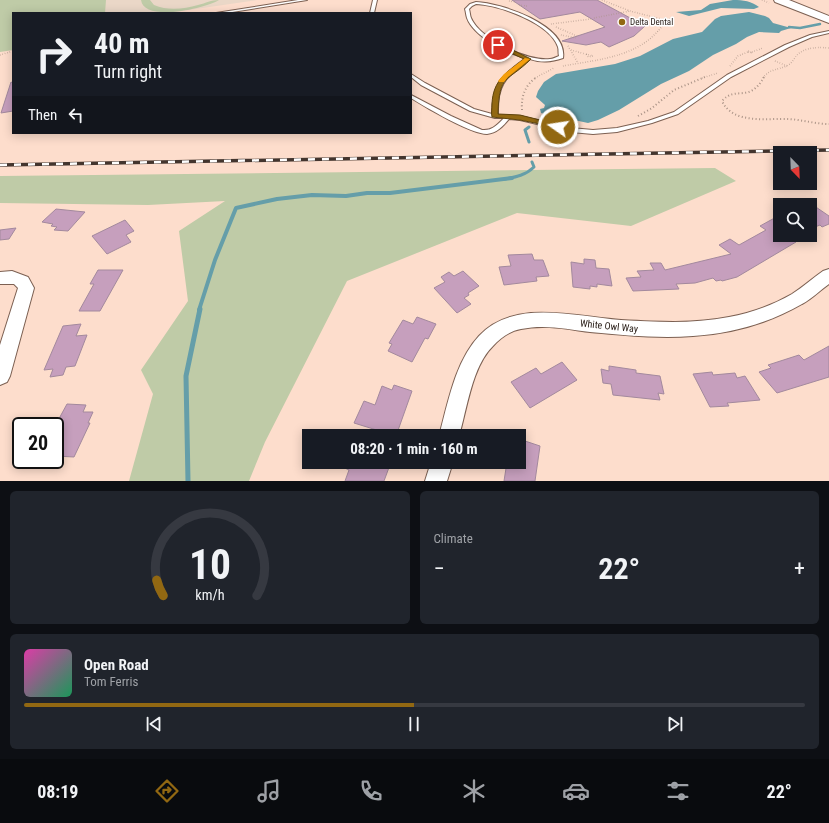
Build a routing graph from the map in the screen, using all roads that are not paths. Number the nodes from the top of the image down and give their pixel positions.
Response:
1 (305, 0) edge
2 (375, 0) edge
3 (471, 0) edge
4 (783, 0) edge
5 (476, 3) junction
6 (225, 12) edge
7 (372, 12) edge
8 (829, 20) edge
9 (829, 32) edge
10 (528, 59) junction
11 (412, 76) edge
12 (412, 97) edge
13 (495, 116) junction
14 (508, 117) junction
15 (829, 275) edge
16 (0, 278) edge
17 (0, 376) edge
18 (451, 429) edge
19 (440, 469) edge
20 (436, 481) edge

1 - 6 lane
2 - 7 lane
3 - 5 lane
4 - 8 main road
5 - 10 lane
5 - 10 lane
9 - 14 lane
10 - 13 lane
11 - 13 lane
12 - 14 lane
13 - 14 lane
15 - 18 street, White Owl Way
16 - 17 street
19 - 20 street

